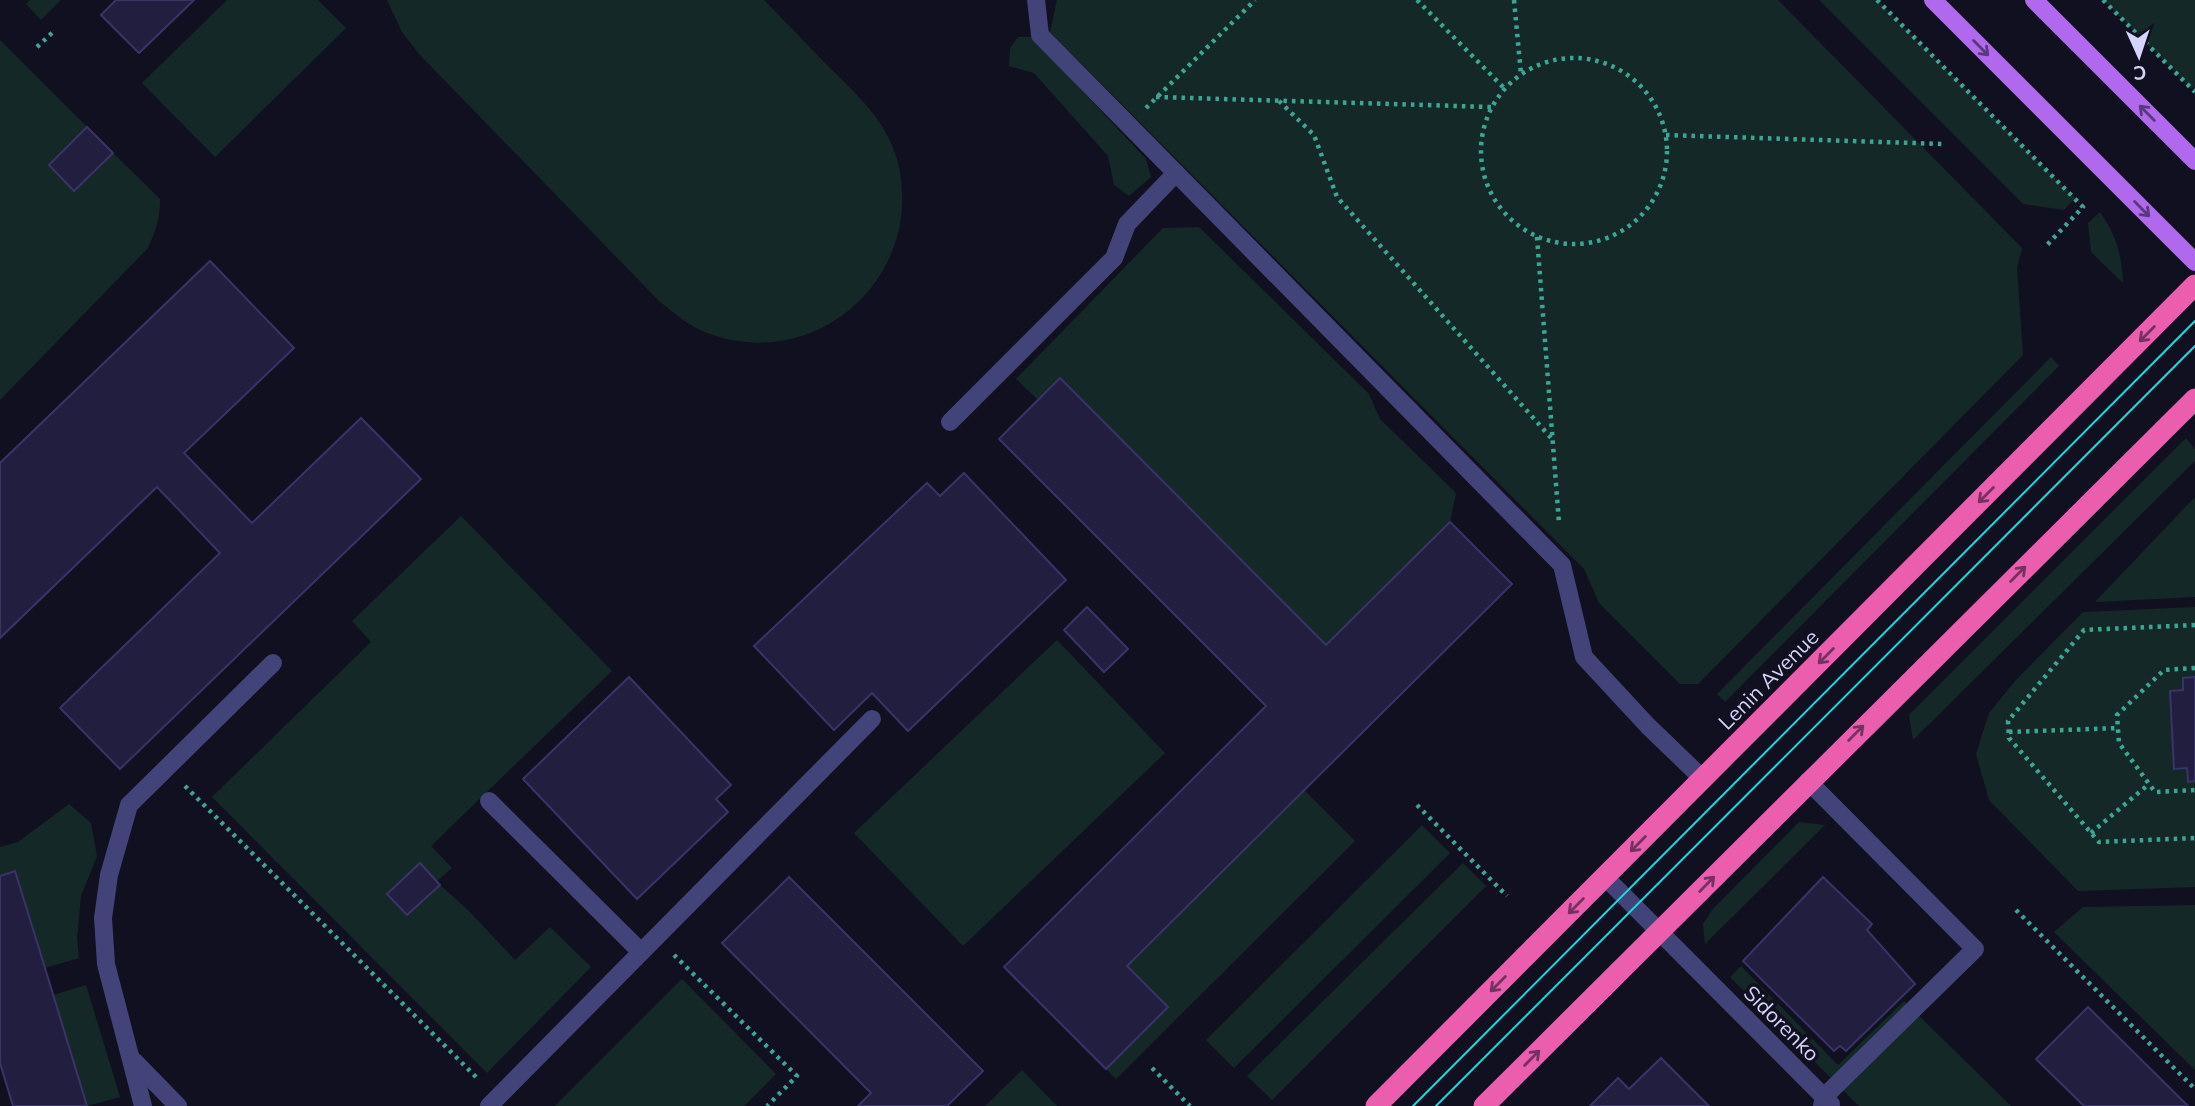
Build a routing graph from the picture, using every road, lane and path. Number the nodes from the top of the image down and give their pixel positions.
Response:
1 (1036, 0) edge
2 (1255, 0) edge
3 (1417, 0) edge
4 (1514, 0) edge
5 (1877, 0) edge
6 (1933, 0) edge
7 (2034, 0) edge
8 (2103, 0) edge
9 (54, 31) dead end
10 (37, 47) dead end
11 (1521, 74) junction
12 (1504, 88) junction
13 (2195, 92) edge
14 (1279, 101) junction
15 (1491, 107) junction
16 (1666, 135) junction
17 (1943, 144) dead end
18 (2195, 161) edge
19 (1176, 173) junction
20 (1537, 237) junction
21 (2046, 246) dead end
22 (2195, 262) edge
23 (2195, 285) edge
24 (2195, 400) edge
25 (950, 422) dead end
26 (1552, 439) junction
27 (1562, 565) junction
28 (2195, 625) edge
29 (273, 663) dead end
30 (2195, 668) edge
31 (872, 719) dead end
32 (2118, 728) junction
33 (2009, 732) junction
34 (167, 768) junction
35 (1703, 779) junction
36 (1808, 781) junction
37 (2149, 784) junction
38 (2195, 790) edge
39 (489, 801) dead end
40 (1417, 805) dead end
41 (2091, 833) junction
42 (2195, 838) edge
43 (1605, 877) junction
44 (1507, 896) dead end
45 (2016, 910) dead end
46 (1659, 933) junction
47 (656, 937) junction
48 (641, 952) junction
49 (133, 1060) junction
50 (1152, 1068) dead end
51 (2195, 1089) edge
52 (493, 1102) edge
53 (1827, 1103) edge
54 (143, 1106) edge
55 (178, 1106) edge
56 (767, 1106) edge
57 (1190, 1106) edge
58 (1376, 1106) edge
59 (1484, 1106) edge

1 - 19 street
2 - 14 path
3 - 12 path
4 - 11 path
5 - 21 path
6 -> 22 main road
18 -> 7 main road
8 - 13 path
9 - 10 path
11 - 12 path
11 - 16 path
12 - 15 path
14 - 15 path
14 - 26 path
15 - 20 path
16 - 17 path
16 - 20 path
19 - 25 street
19 - 27 street
20 - 26 path
23 -> 35 highway, Lenin Avenue
36 -> 24 highway
26 - 27 path
27 - 35 street
28 - 33 path
29 - 34 street
30 - 32 path
31 - 47 street
32 - 33 path
32 - 37 path
33 - 41 path
34 - 49 street
34 - 52 path
35 -> 43 highway, Lenin Avenue
46 -> 36 highway
36 - 53 street
37 - 38 path
37 - 41 path
39 - 48 street
40 - 44 path
41 - 42 path
43 - 46 street, Sidorenko
43 -> 58 highway, Lenin Avenue
45 - 51 path
46 - 53 street, Sidorenko
59 -> 46 highway
47 - 48 street
47 - 56 path
48 - 52 street
49 - 54 street
49 - 55 street
50 - 57 path

